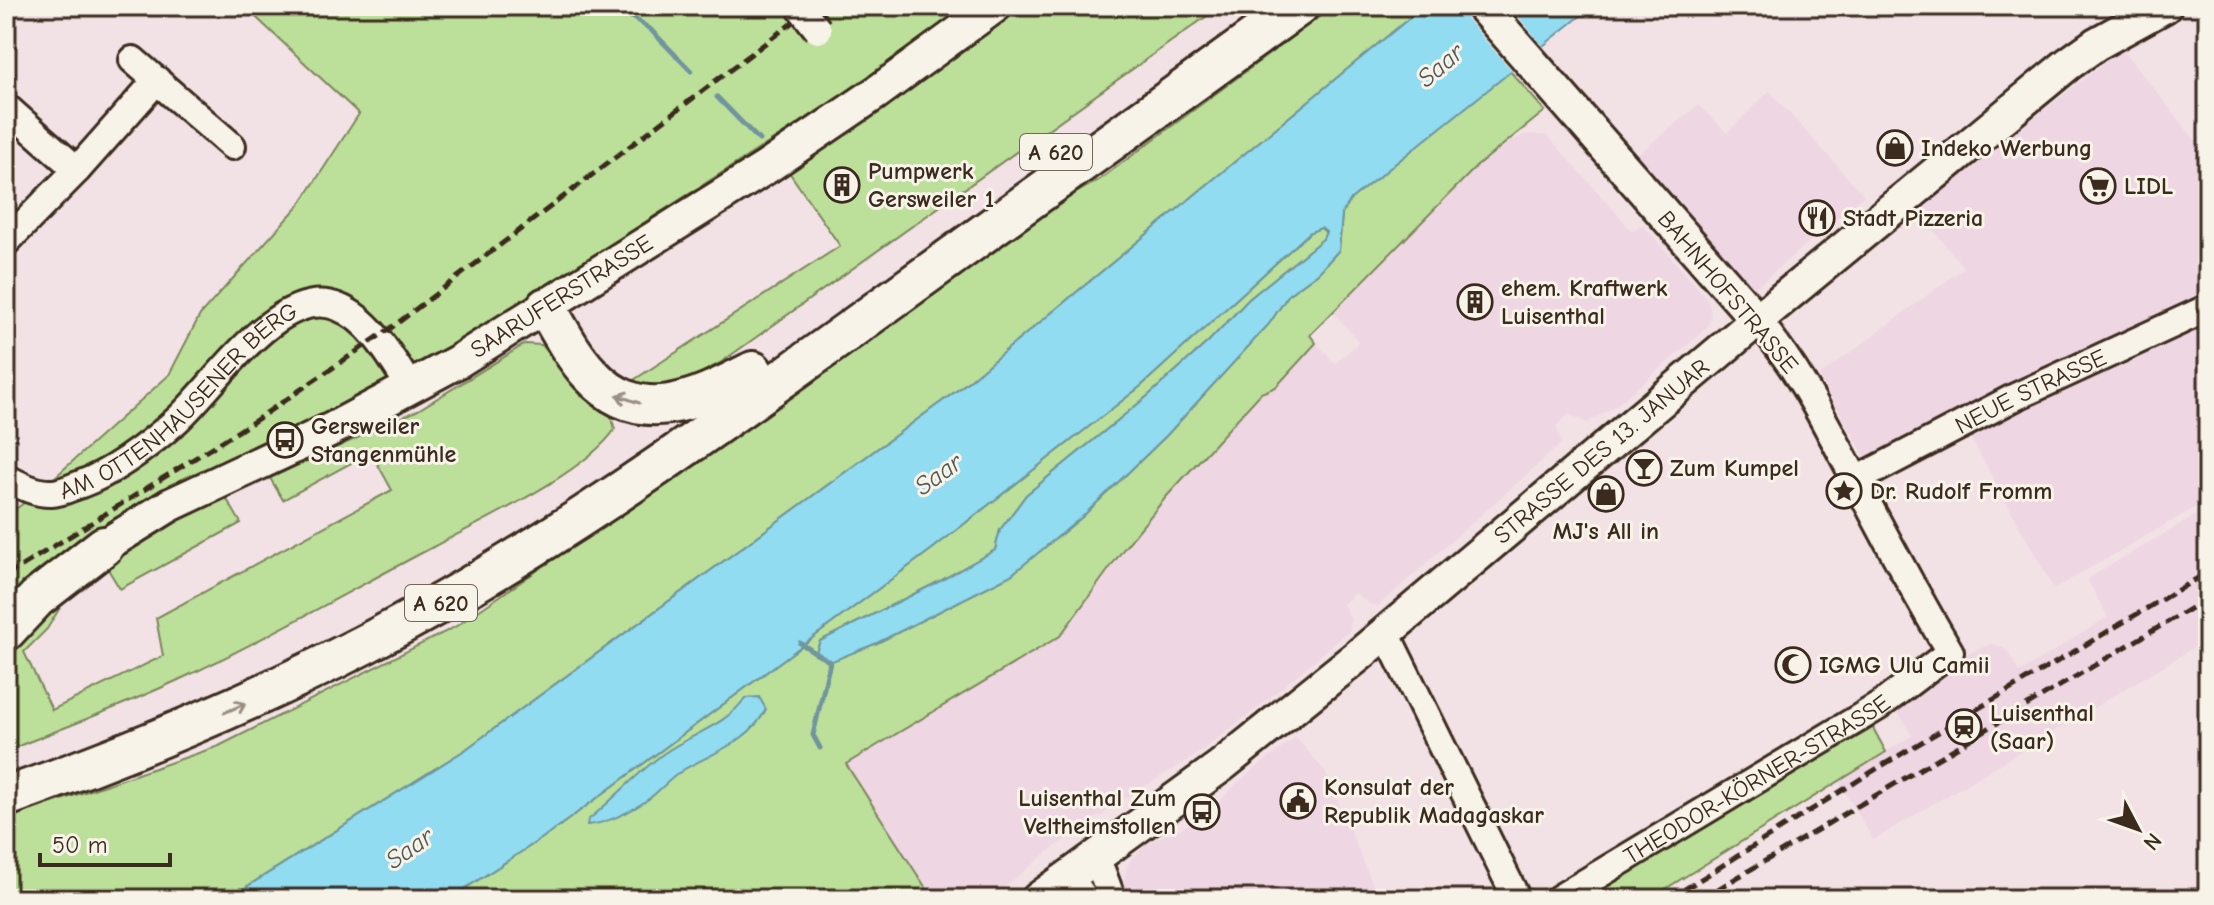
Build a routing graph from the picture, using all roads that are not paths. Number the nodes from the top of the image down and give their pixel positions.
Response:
1 (799, 6) edge
2 (995, 6) edge
3 (1259, 6) edge
4 (1299, 6) edge
5 (1482, 6) edge
6 (2165, 6) edge
7 (818, 30) dead end
8 (133, 60) dead end
9 (157, 80) junction
10 (6, 107) edge
11 (232, 146) dead end
12 (77, 170) junction
13 (6, 242) edge
14 (925, 262) junction
15 (546, 307) junction
16 (2208, 308) edge
17 (1757, 320) junction
18 (830, 330) junction
19 (753, 371) junction
20 (410, 387) junction
21 (6, 478) edge
22 (1856, 480) junction
23 (104, 546) joint
24 (22, 605) edge
25 (6, 631) edge
26 (1386, 633) junction
27 (1950, 652) joint
28 (6, 773) edge
29 (6, 797) edge
30 (1082, 878) edge
31 (1038, 899) edge
32 (1112, 899) edge
33 (1517, 899) edge
34 (1558, 899) edge

1 - 7 street, bridge
2 - 15 main road, SAARUFERSTRASSE
3 - 14 highway, A 620
4 - 14 highway, A 620
5 - 17 main road, BAHNHOFSTRASSE
6 - 17 main road, STRASSE DES 13. JANUAR
8 - 9 street
9 - 11 street
9 - 12 street
10 - 12 street
12 - 13 street
14 - 18 highway, A 620
19 -> 15 highway
15 - 20 main road, SAARUFERSTRASSE
16 - 22 street, NEUE STRASSE
17 - 22 street, BAHNHOFSTRASSE
17 - 26 main road, STRASSE DES 13. JANUAR
18 - 19 highway, A 620
29 -> 18 highway, A 620
19 - 28 highway, A 620
20 - 21 street, AM OTTENHAUSENER BERG
20 - 23 main road, SAARUFERSTRASSE
22 - 27 street, BAHNHOFSTRASSE
23 - 24 highway
24 - 25 highway
26 - 30 main road, STRASSE DES 13. JANUAR
26 - 33 street
27 - 34 street, THEODOR-KÖRNER-STRASSE
30 - 31 main road, STRASSE DES 13. JANUAR
30 - 32 street

